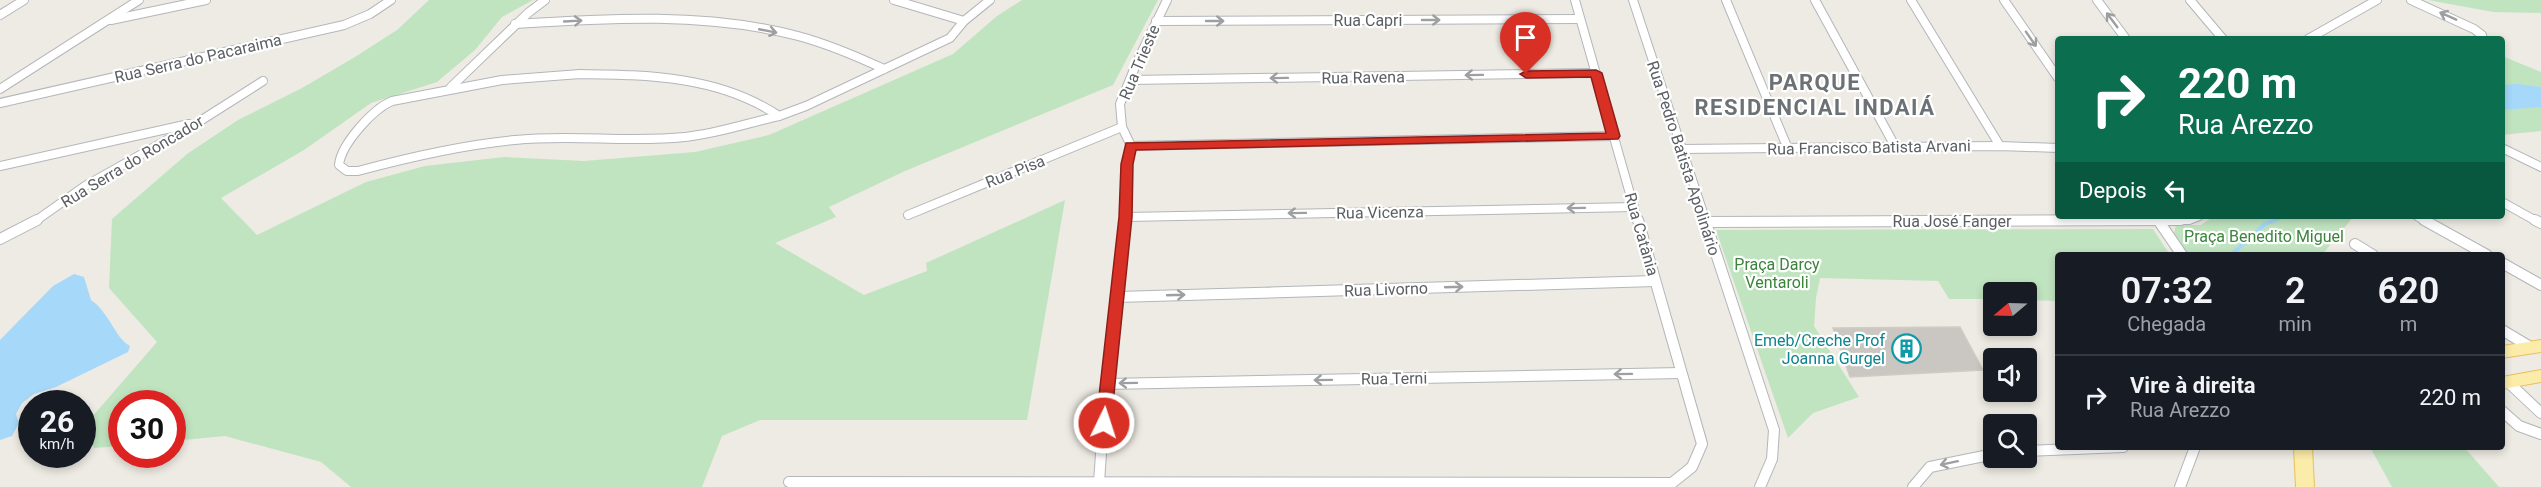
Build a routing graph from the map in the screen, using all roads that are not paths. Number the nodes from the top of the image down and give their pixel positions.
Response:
1 (24, 0) edge
2 (139, 0) edge
3 (206, 0) edge
4 (391, 0) edge
5 (545, 0) edge
6 (894, 0) edge
7 (990, 0) edge
8 (1167, 0) edge
9 (1575, 0) edge
10 (1633, 0) edge
11 (1726, 0) edge
12 (1815, 0) edge
13 (1911, 0) edge
14 (2004, 0) edge
15 (2097, 0) edge
16 (2190, 0) edge
17 (2377, 0) edge
18 (2411, 0) edge
19 (0, 15) edge
20 (1580, 19) junction
21 (105, 21) junction
22 (964, 21) junction
23 (1156, 21) junction
24 (515, 24) junction
25 (2124, 36) edge
26 (2220, 36) edge
27 (2313, 36) edge
28 (2481, 36) edge
29 (884, 69) junction
30 (1596, 73) junction
31 (2055, 74) edge
32 (1130, 80) junction
33 (263, 81) dead end
34 (451, 87) junction
35 (0, 88) edge
36 (0, 103) edge
37 (779, 116) junction
38 (198, 123) junction
39 (1122, 127) junction
40 (1614, 136) junction
41 (1131, 146) junction
42 (2000, 146) junction
43 (1788, 148) junction
44 (1896, 148) junction
45 (2055, 148) edge
46 (1681, 149) junction
47 (2505, 149) edge
48 (0, 166) edge
49 (2541, 167) edge
50 (2505, 204) edge
51 (1634, 207) junction
52 (908, 215) dead end
53 (1126, 217) junction
54 (2055, 219) edge
55 (2157, 219) edge
56 (2172, 219) edge
57 (2192, 219) edge
58 (2422, 219) edge
59 (1704, 222) junction
60 (2541, 223) edge
61 (0, 238) edge
62 (2355, 244) dead end
63 (2180, 252) edge
64 (2368, 252) edge
65 (2482, 252) edge
66 (2505, 265) edge
67 (1655, 280) junction
68 (2541, 285) edge
69 (1117, 297) junction
70 (2505, 331) edge
71 (2537, 347) edge
72 (2505, 352) edge
73 (1681, 373) junction
74 (2541, 376) edge
75 (2505, 383) edge
76 (1106, 384) junction
77 (2541, 413) edge
78 (2505, 414) edge
79 (2541, 434) edge
80 (2065, 450) edge
81 (2193, 450) edge
82 (2303, 450) edge
83 (2037, 451) edge
84 (1983, 456) edge
85 (789, 482) dead end
86 (1099, 482) junction
87 (1760, 487) edge
88 (1913, 487) edge
89 (2180, 487) edge
90 (2305, 487) edge

1 - 19 street
2 - 21 street
3 - 21 street
4 - 36 street, Rua Serra do Pacaraima
5 - 24 street
6 - 22 street
7 - 22 street
8 - 23 street, Rua Trieste
9 - 20 street, Rua Catânia
10 - 46 street, Rua Pedro Batista Apolinário
11 - 43 street
12 - 44 street
13 - 42 street
14 -> 31 street
25 -> 15 street
16 - 26 street
17 - 27 street
28 -> 18 street
23 -> 20 street, Rua Capri
20 - 30 street, Rua Catânia
21 - 35 street
22 - 29 street
23 - 32 street, Rua Trieste
24 -> 29 street
24 - 34 street
29 - 37 street
30 -> 32 street, Rua Ravena
30 - 40 street, Rua Catânia
32 - 39 street, Rua Trieste
33 - 38 street, Rua Serra do Roncador
34 - 37 street
34 - 37 street
38 - 48 street
38 - 61 street, Rua Serra do Roncador
39 - 41 street, Rua Trieste
39 - 52 street, Rua Pisa
40 - 41 street
40 - 51 street, Rua Catânia
41 - 53 street
42 - 44 street, Rua Francisco Batista Arvani
42 - 45 street, Rua Francisco Batista Arvani
43 - 44 street, Rua Francisco Batista Arvani
43 - 46 street, Rua Francisco Batista Arvani
46 - 59 street, Rua Pedro Batista Apolinário
47 - 49 street
50 - 60 street
51 -> 53 street, Rua Vicenza
51 - 67 street, Rua Catânia
53 - 69 street
54 - 59 street, Rua José Fanger
55 - 63 street
56 - 57 street, Rua José Fanger
58 - 65 street
59 - 87 street, Rua Pedro Batista Apolinário
62 - 64 street
66 - 68 street
69 -> 67 street, Rua Livorno
67 - 73 street, Rua Catânia
69 - 76 street
70 - 71 street
71 - 72 main road
73 -> 76 street, Rua Terni
73 - 86 street, Rua Catânia
74 - 75 main road
75 - 77 street
76 - 86 street
78 - 79 street
80 - 83 street
81 - 89 street
82 - 90 main road
84 -> 88 street
85 - 86 street

